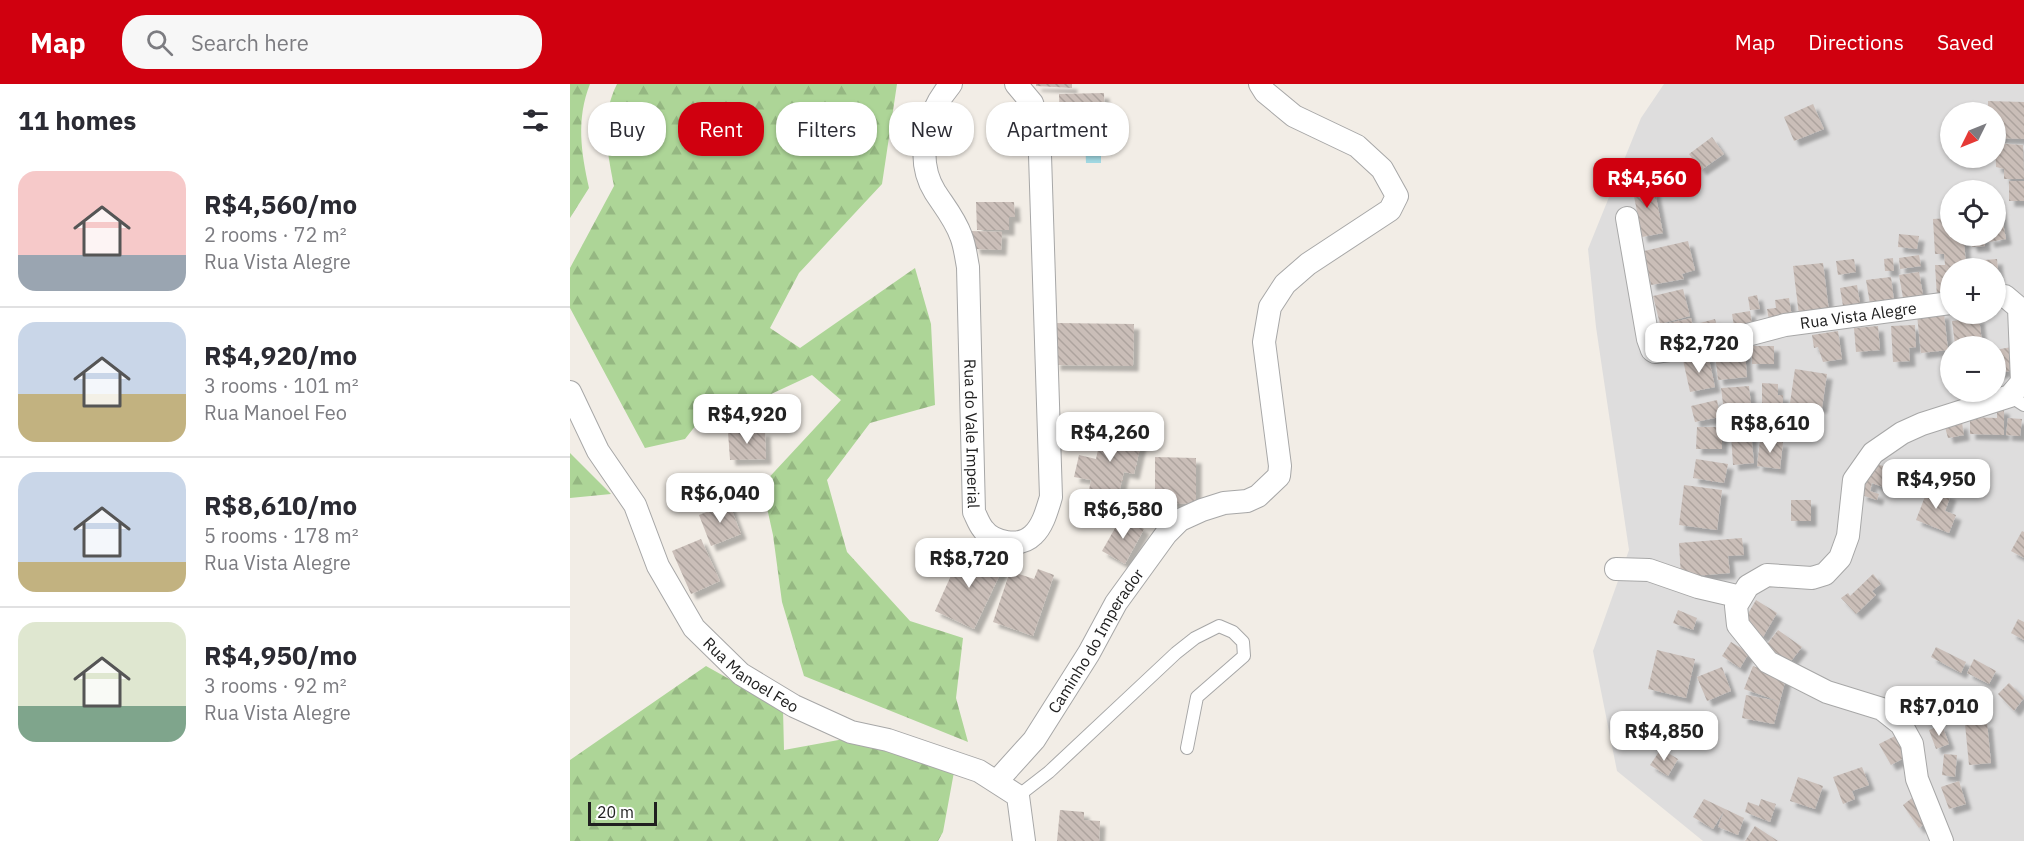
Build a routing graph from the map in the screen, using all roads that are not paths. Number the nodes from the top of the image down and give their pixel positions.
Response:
1 (951, 84) edge
2 (1016, 84) edge
3 (1260, 84) edge
4 (1628, 218) dead end
5 (2006, 297) edge
6 (1940, 304) edge
7 (570, 392) edge
8 (2017, 400) edge
9 (1616, 568) dead end
10 (1741, 597) junction
11 (1187, 748) dead end
12 (997, 781) junction
13 (1018, 796) junction
14 (1024, 841) edge
15 (1942, 841) edge

1 - 2 street, Rua do Vale Imperial
3 - 12 street, Caminho do Imperador
4 - 6 street, Rua Vista Alegre
5 - 8 street
7 - 12 street, Rua Manoel Feo
8 - 10 street
9 - 10 street
10 - 15 street
11 - 13 lane
12 - 13 street, Rua Manoel Feo
13 - 14 street

